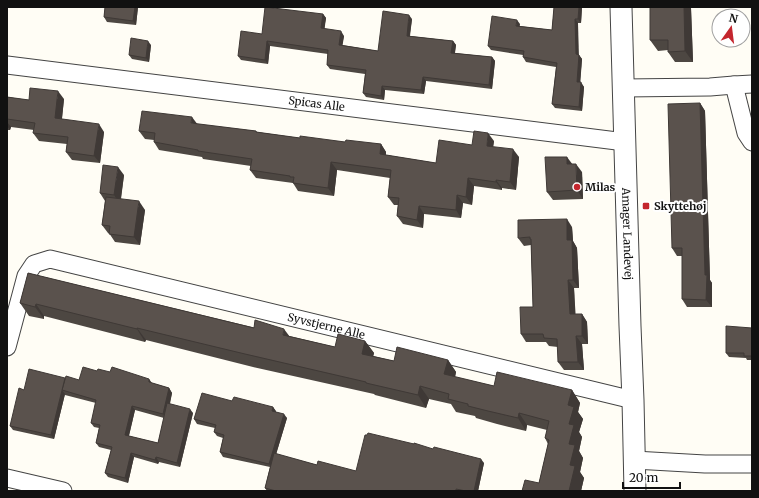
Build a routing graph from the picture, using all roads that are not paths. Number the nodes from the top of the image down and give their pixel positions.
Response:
1 (622, 7) edge
2 (7, 65) edge
3 (752, 84) edge
4 (734, 85) junction
5 (624, 88) junction
6 (625, 142) junction
7 (752, 142) edge
8 (7, 347) edge
9 (633, 400) junction
10 (634, 460) junction
11 (752, 464) edge
12 (7, 478) edge
13 (63, 491) edge
14 (635, 491) edge

1 - 5 street, Amager Landevej
2 - 6 street, Spicas Alle
3 - 4 street
4 - 5 street
4 - 7 street
5 - 6 street, Amager Landevej
6 - 9 street, Amager Landevej
8 - 9 street, Syvstjerne Alle
9 - 10 street, Amager Landevej
10 - 11 street
10 - 14 street, Amager Landevej
12 - 13 street

